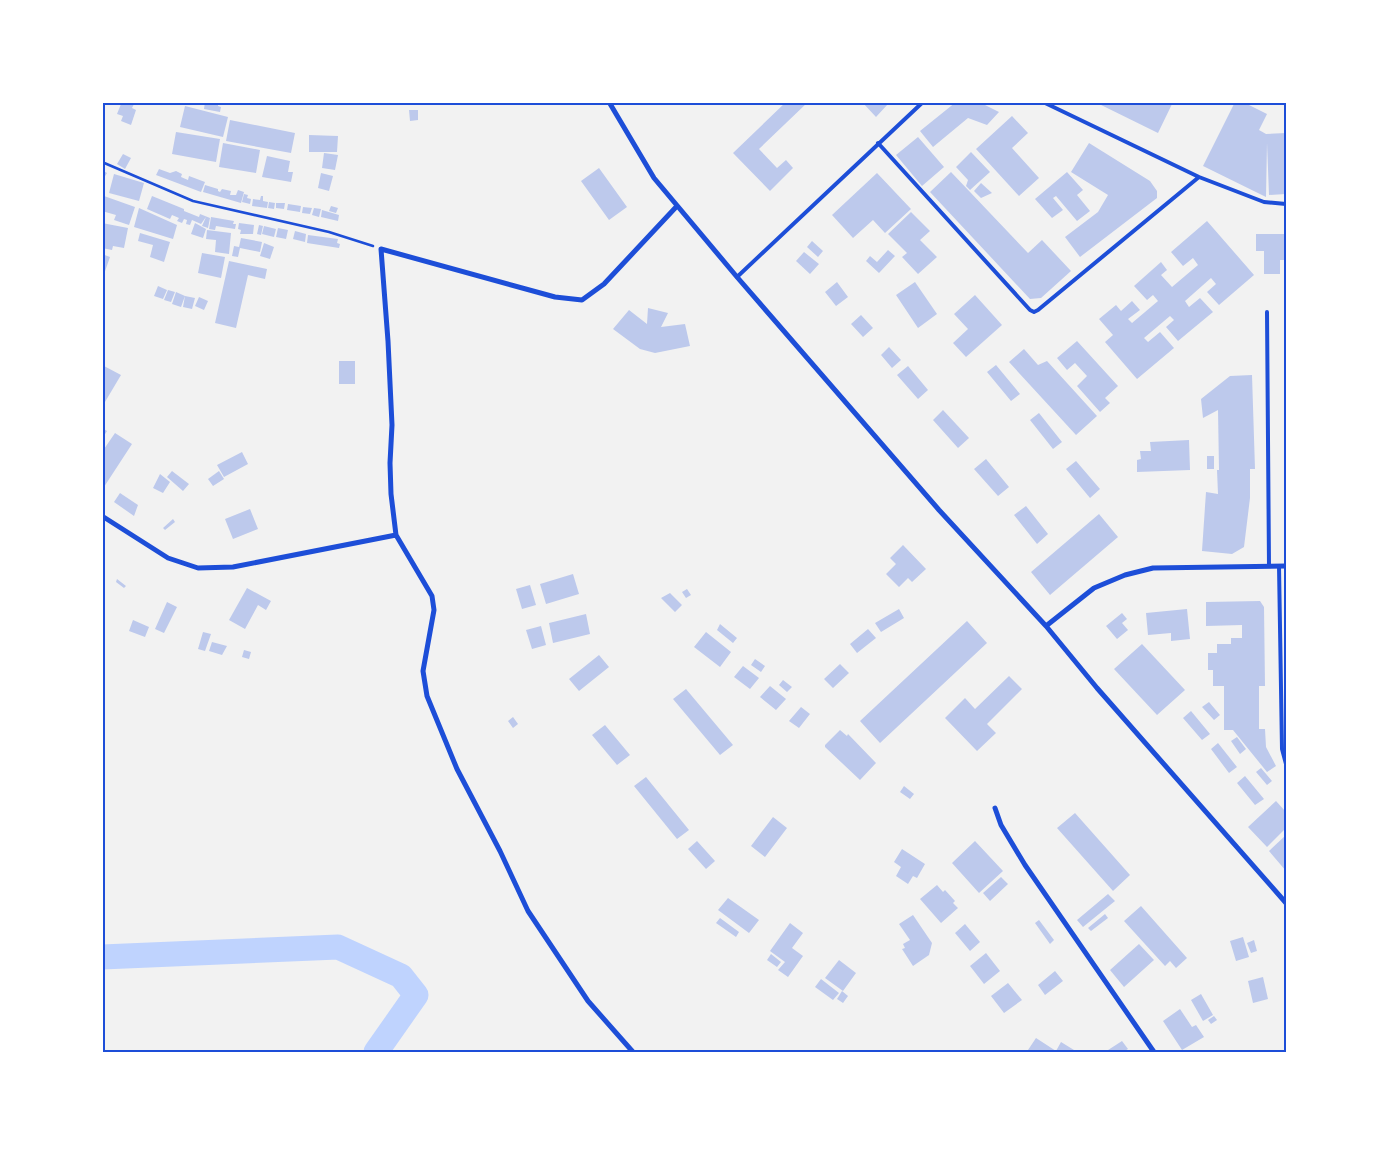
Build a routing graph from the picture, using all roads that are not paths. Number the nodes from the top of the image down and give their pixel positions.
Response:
1 (609, 102) edge
2 (924, 102) edge
3 (1043, 102) edge
4 (878, 143) junction
5 (1199, 177) junction
6 (1286, 204) edge
7 (677, 206) junction
8 (737, 277) junction
9 (1267, 312) dead end
10 (102, 516) edge
11 (396, 535) junction
12 (1269, 566) junction
13 (1279, 566) junction
14 (1286, 566) edge
15 (1046, 626) junction
16 (1286, 764) edge
17 (995, 808) dead end
18 (1286, 903) edge
19 (633, 1052) edge
20 (1154, 1052) edge

1 - 7 street
2 - 4 lane
3 - 5 lane
4 - 5 lane
4 - 8 lane
5 - 6 lane
7 - 8 street
7 - 11 street
8 - 15 street
9 - 12 lane
10 - 11 street
11 - 19 street
12 - 13 street
12 - 15 street
13 - 14 street
13 - 16 lane
15 - 18 street
17 - 20 street

